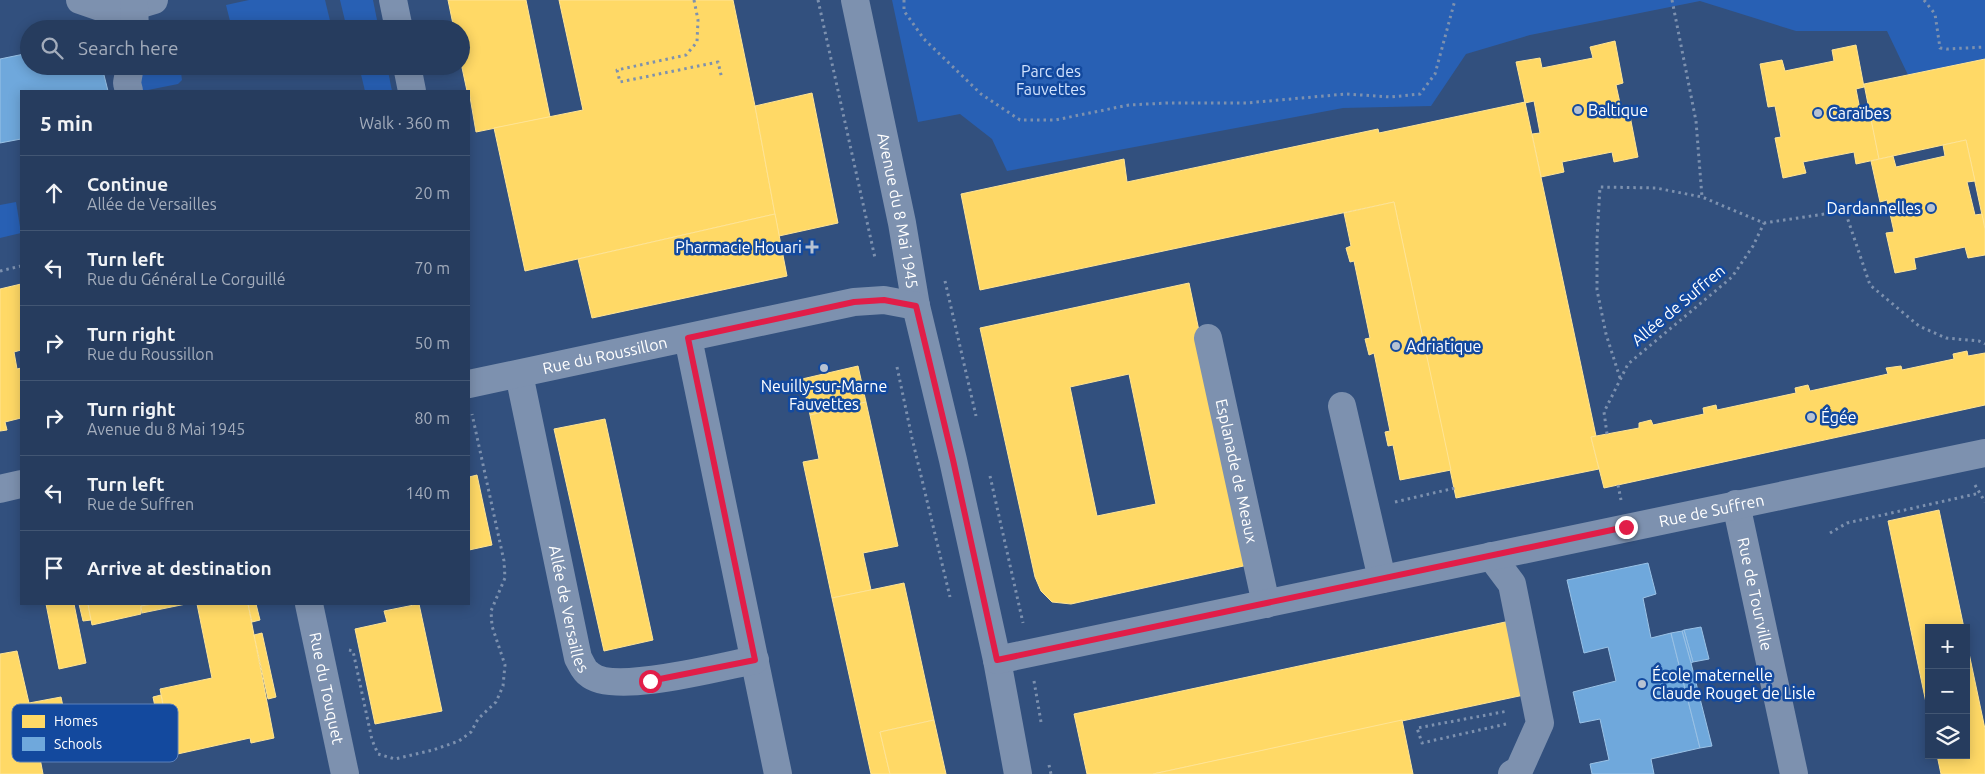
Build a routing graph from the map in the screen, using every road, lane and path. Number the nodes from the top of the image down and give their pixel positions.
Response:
1 (80, 0) edge
2 (393, 0) edge
3 (694, 0) edge
4 (854, 0) edge
5 (904, 0) edge
6 (1454, 0) edge
7 (1672, 0) edge
8 (1924, 0) edge
9 (141, 12) edge
10 (397, 20) edge
11 (1985, 47) edge
12 (128, 75) edge
13 (409, 75) edge
14 (722, 79) dead end
15 (128, 90) edge
16 (412, 90) edge
17 (1702, 197) junction
18 (1764, 223) junction
19 (20, 266) edge
20 (0, 271) edge
21 (916, 306) junction
22 (688, 338) junction
23 (1208, 338) dead end
24 (1985, 344) edge
25 (519, 374) junction
26 (1620, 378) junction
27 (470, 379) edge
28 (1342, 406) dead end
29 (1607, 434) dead end
30 (1985, 453) edge
31 (20, 484) edge
32 (1455, 488) dead end
33 (0, 489) edge
34 (1980, 492) dead end
35 (1736, 504) junction
36 (1366, 509) junction
37 (1830, 533) dead end
38 (1492, 556) junction
39 (1382, 579) junction
40 (1266, 604) junction
41 (309, 605) edge
42 (319, 650) junction
43 (755, 660) junction
44 (997, 660) junction
45 (1527, 713) junction
46 (345, 774) edge
47 (778, 774) edge
48 (1018, 774) edge
49 (1512, 774) edge
50 (1794, 774) edge

1 - 9 street
2 - 10 street
3 - 14 path
4 - 21 street, Avenue du 8 Mai 1945
5 - 6 path
7 - 17 path
8 - 11 path
12 - 15 street
13 - 16 street
17 - 18 path, Allée de Suffren
17 - 26 path, Allée de Suffren
18 - 24 path
18 - 26 path, Allée de Suffren
19 - 20 path
21 - 22 street, Rue du Roussillon
21 - 44 street, Avenue du 8 Mai 1945
22 - 25 street, Rue du Roussillon
22 - 43 street
23 - 40 street, Esplanade de Meaux
25 - 27 street, Rue du Roussillon
25 - 43 street, Allée de Versailles
26 - 29 path, Allée de Suffren
27 - 42 path
28 - 36 street
30 - 35 street, Rue de Suffren
31 - 33 street
32 - 36 path
34 - 37 path
35 - 38 street, Rue de Suffren
35 - 50 street, Rue de Tourville
36 - 39 street
38 - 39 street, Rue de Suffren
38 - 45 street
39 - 40 street, Rue de Suffren
40 - 44 street, Rue de Suffren
41 - 42 street, Rue du Touquet
42 - 46 street, Rue du Touquet
43 - 47 street
44 - 48 street, Avenue du 8 Mai 1945
45 - 45 path
45 - 49 street

